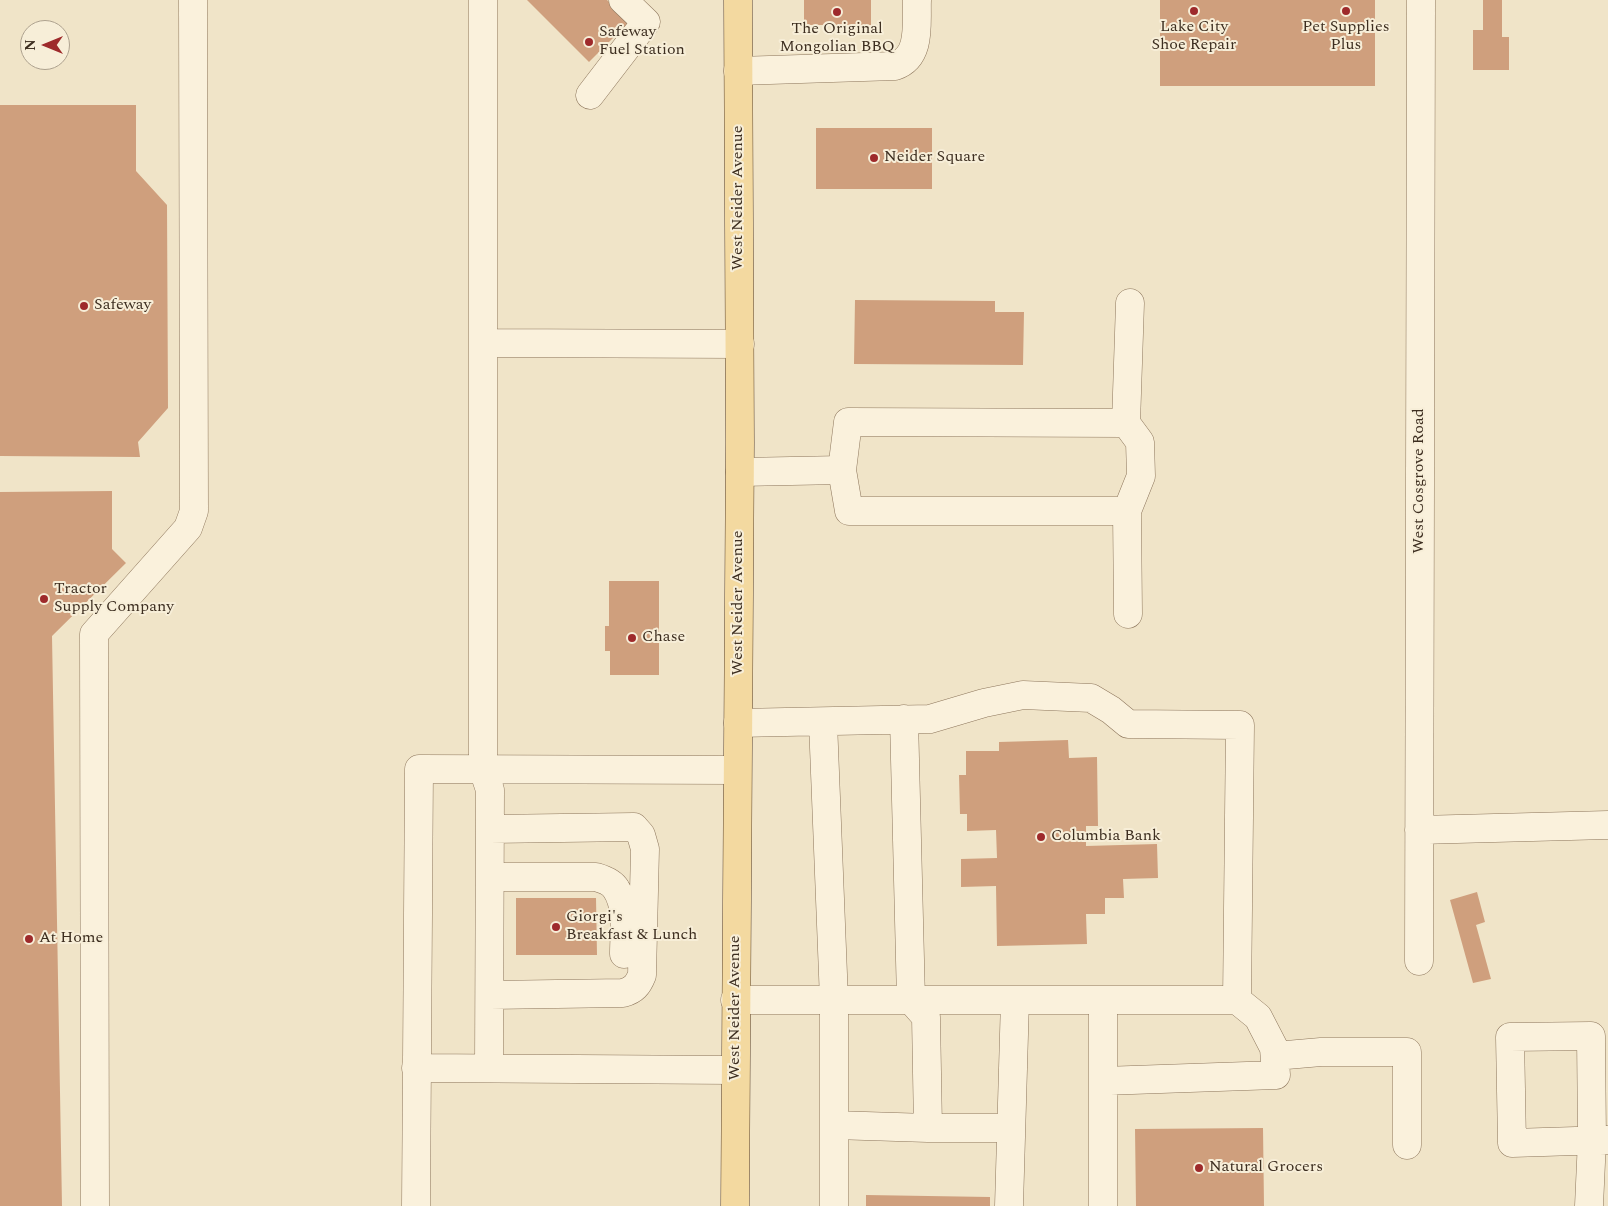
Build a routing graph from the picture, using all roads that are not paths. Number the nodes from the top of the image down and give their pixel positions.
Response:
1 (193, 0) edge
2 (623, 0) edge
3 (738, 0) edge
4 (917, 0) edge
5 (1421, 0) edge
6 (486, 4) edge
7 (738, 71) junction
8 (590, 94) dead end
9 (1130, 303) dead end
10 (483, 343) junction
11 (740, 344) junction
12 (1126, 423) junction
13 (842, 470) junction
14 (740, 472) junction
15 (1127, 511) junction
16 (1128, 614) dead end
17 (904, 720) junction
18 (823, 722) junction
19 (738, 723) junction
20 (483, 769) junction
21 (737, 770) junction
22 (1608, 825) edge
23 (490, 829) junction
24 (1419, 830) junction
25 (490, 877) junction
26 (1419, 961) dead end
27 (623, 993) junction
28 (490, 995) junction
29 (735, 1000) junction
30 (834, 1000) junction
31 (911, 1000) junction
32 (1015, 1000) junction
33 (1103, 1000) junction
34 (1237, 1000) junction
35 (1275, 1056) junction
36 (416, 1068) junction
37 (489, 1068) junction
38 (735, 1070) junction
39 (1103, 1081) junction
40 (834, 1125) junction
41 (928, 1128) junction
42 (1011, 1128) junction
43 (1600, 1140) edge
44 (1407, 1145) dead end
45 (95, 1206) edge
46 (416, 1206) edge
47 (735, 1206) edge
48 (834, 1206) edge
49 (1009, 1206) edge
50 (1103, 1206) edge
51 (1589, 1206) edge

1 - 45 lane
2 - 8 lane
3 - 7 main road, West Neider Avenue
4 - 7 lane
5 - 24 lane, West Cosgrove Road
6 - 10 lane
7 - 11 main road, West Neider Avenue
9 - 12 lane
10 - 11 lane
10 - 20 lane
11 - 14 main road, West Neider Avenue
12 - 13 lane
12 - 15 lane
13 - 14 lane
13 - 15 lane
14 - 19 main road, West Neider Avenue
15 - 16 lane
17 - 18 lane
17 - 31 lane
17 - 34 lane
18 - 19 lane
18 - 30 lane
19 - 21 main road, West Neider Avenue
20 - 21 lane
20 - 23 lane
20 - 36 lane
21 - 29 main road, West Neider Avenue
22 - 24 lane
23 - 25 lane
23 - 27 lane
24 - 26 lane, West Cosgrove Road
25 - 27 lane
25 - 28 lane
27 - 28 lane
28 - 37 lane
29 - 30 lane
29 - 38 main road, West Neider Avenue
30 - 31 lane
30 - 40 lane
31 - 32 lane
31 - 41 lane
32 - 33 lane
32 - 42 lane
33 - 34 lane
33 - 39 lane
34 - 35 lane
35 - 39 lane
35 - 44 lane
36 - 37 lane
36 - 46 lane
37 - 38 lane
38 - 47 main road, West Neider Avenue
39 - 50 lane
40 - 41 lane
40 - 48 lane
41 - 42 lane
42 - 49 lane
43 - 43 lane
43 - 51 lane

